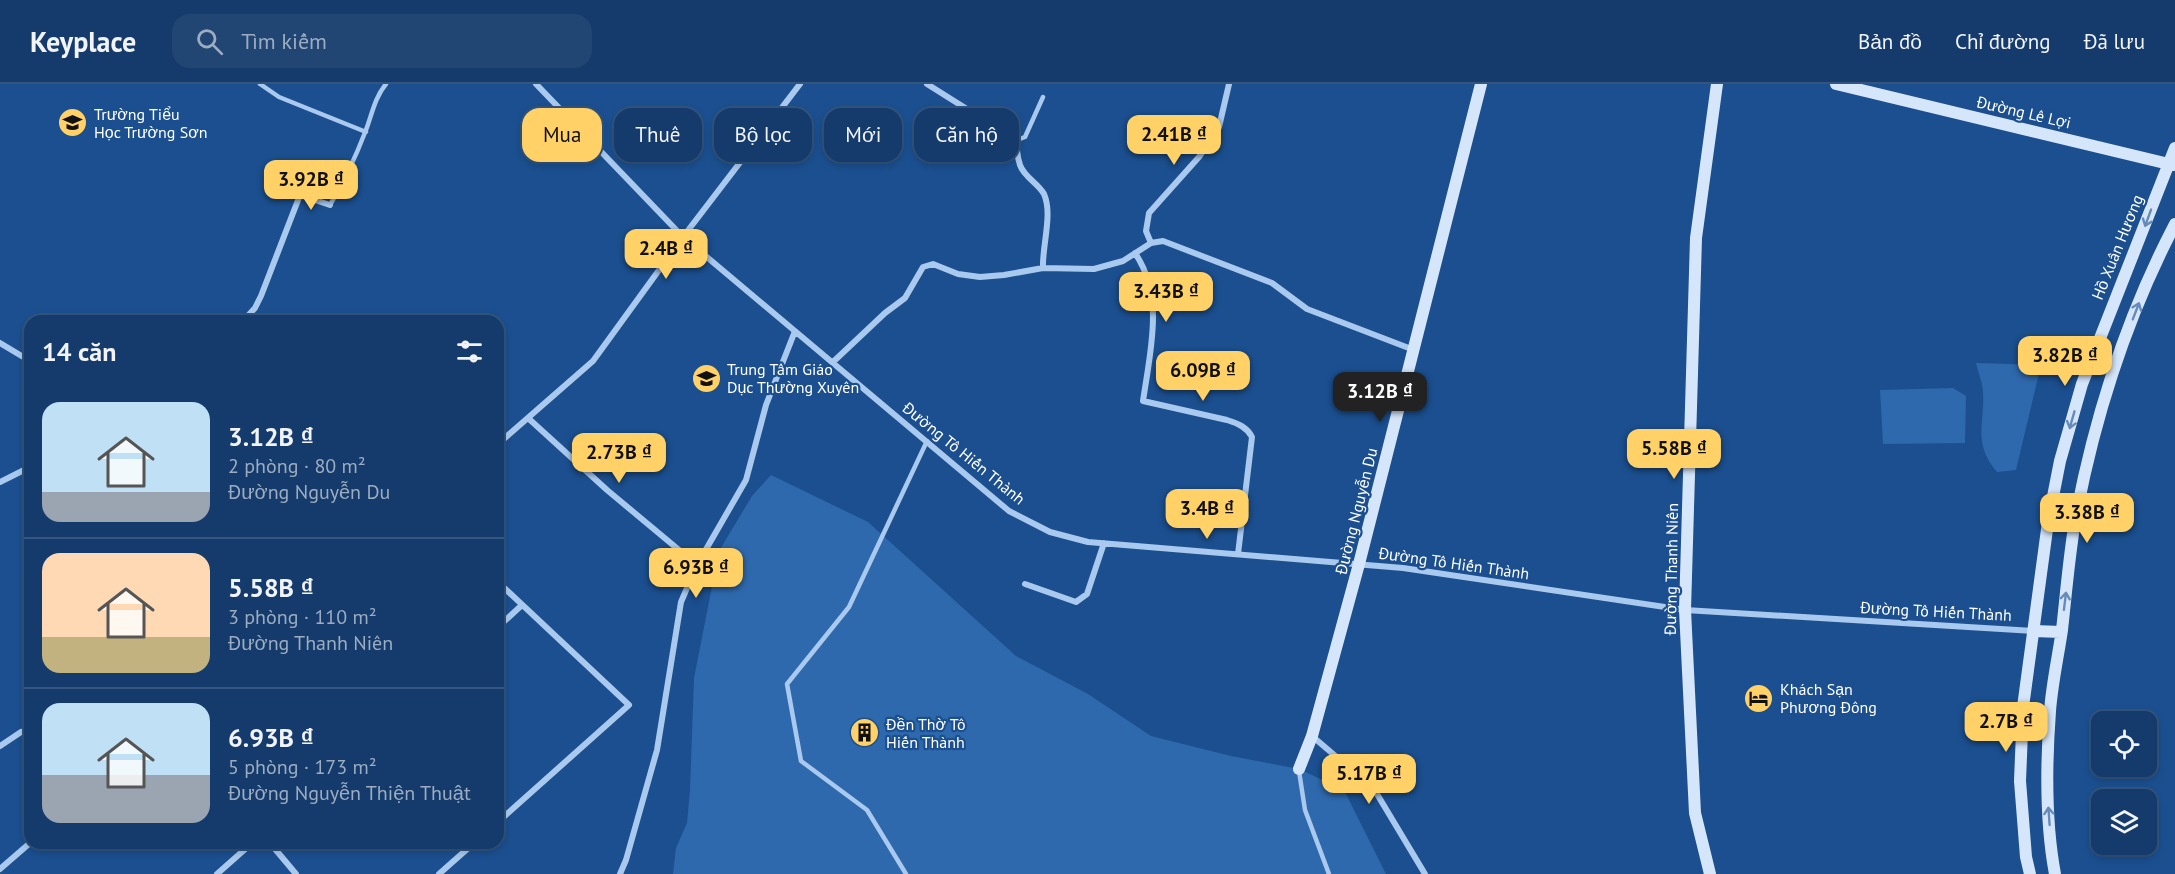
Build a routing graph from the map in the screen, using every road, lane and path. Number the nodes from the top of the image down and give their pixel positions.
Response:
1 (260, 84) edge
2 (387, 84) edge
3 (536, 84) edge
4 (800, 84) edge
5 (927, 84) edge
6 (1481, 84) edge
7 (1717, 84) edge
8 (1836, 84) edge
9 (1227, 85) edge
10 (1043, 96) dead end
11 (965, 108) edge
12 (366, 132) junction
13 (1019, 139) edge
14 (2175, 148) edge
15 (1019, 150) edge
16 (2172, 164) edge
17 (330, 206) joint
18 (2175, 224) edge
19 (683, 237) junction
20 (1151, 243) junction
21 (1135, 253) junction
22 (1043, 268) junction
23 (249, 315) edge
24 (795, 331) junction
25 (0, 343) edge
26 (1414, 350) junction
27 (24, 357) edge
28 (833, 362) junction
29 (528, 418) junction
30 (504, 439) edge
31 (927, 441) junction
32 (24, 470) edge
33 (0, 482) edge
34 (1104, 543) junction
35 (1238, 554) junction
36 (1359, 564) junction
37 (697, 565) junction
38 (1024, 584) dead end
39 (504, 588) edge
40 (522, 605) junction
41 (1685, 610) junction
42 (504, 622) edge
43 (2034, 631) junction
44 (2061, 632) junction
45 (21, 732) dead end
46 (1312, 736) junction
47 (0, 746) edge
48 (1299, 769) joint
49 (504, 817) edge
50 (24, 849) edge
51 (245, 849) edge
52 (275, 849) edge
53 (467, 849) edge
54 (1, 871) edge
55 (217, 874) edge
56 (296, 874) edge
57 (439, 874) edge
58 (620, 874) edge
59 (906, 874) edge
60 (1329, 874) edge
61 (1425, 874) edge
62 (1710, 874) edge
63 (2030, 874) edge
64 (2055, 874) edge

1 - 12 lane
2 - 12 lane
3 - 19 street, Đường Tô Hiến Thành
4 - 19 street
5 - 11 street
6 - 26 main road, Đường Nguyễn Du
7 - 41 main road, Đường Thanh Niên
8 - 16 main road, Đường Lê Lợi
9 - 20 street
10 - 13 lane
12 - 17 lane
14 - 16 main road, Hồ Xuân Hương
15 - 22 street
16 -> 43 main road, Hồ Xuân Hương
17 - 23 street
44 -> 18 main road
19 - 24 street, Đường Tô Hiến Thành
19 - 29 street
20 - 21 street
20 - 26 street
21 - 22 street
21 - 35 street
22 - 28 street
24 - 28 street, Đường Tô Hiến Thành
24 - 37 street
25 - 27 street
26 - 36 main road, Đường Nguyễn Du
28 - 31 street, Đường Tô Hiến Thành
29 - 30 street
29 - 37 street
31 - 34 street, Đường Tô Hiến Thành
31 - 59 lane
32 - 33 street
34 - 35 street, Đường Tô Hiến Thành
34 - 38 street
35 - 36 street, Đường Tô Hiến Thành
36 - 41 street, Đường Tô Hiến Thành
36 - 46 main road, Đường Nguyễn Du
37 - 58 street
39 - 40 street
40 - 42 street
40 - 49 street
41 - 43 street, Đường Tô Hiến Thành
41 - 62 main road, Đường Thanh Niên
43 - 44 main road
43 - 63 main road, Hồ Xuân Hương
64 -> 44 main road
45 - 47 street
46 - 48 main road, Đường Nguyễn Du
46 - 61 street
48 - 60 lane
50 - 54 street
51 - 55 street
52 - 56 street
53 - 57 street

